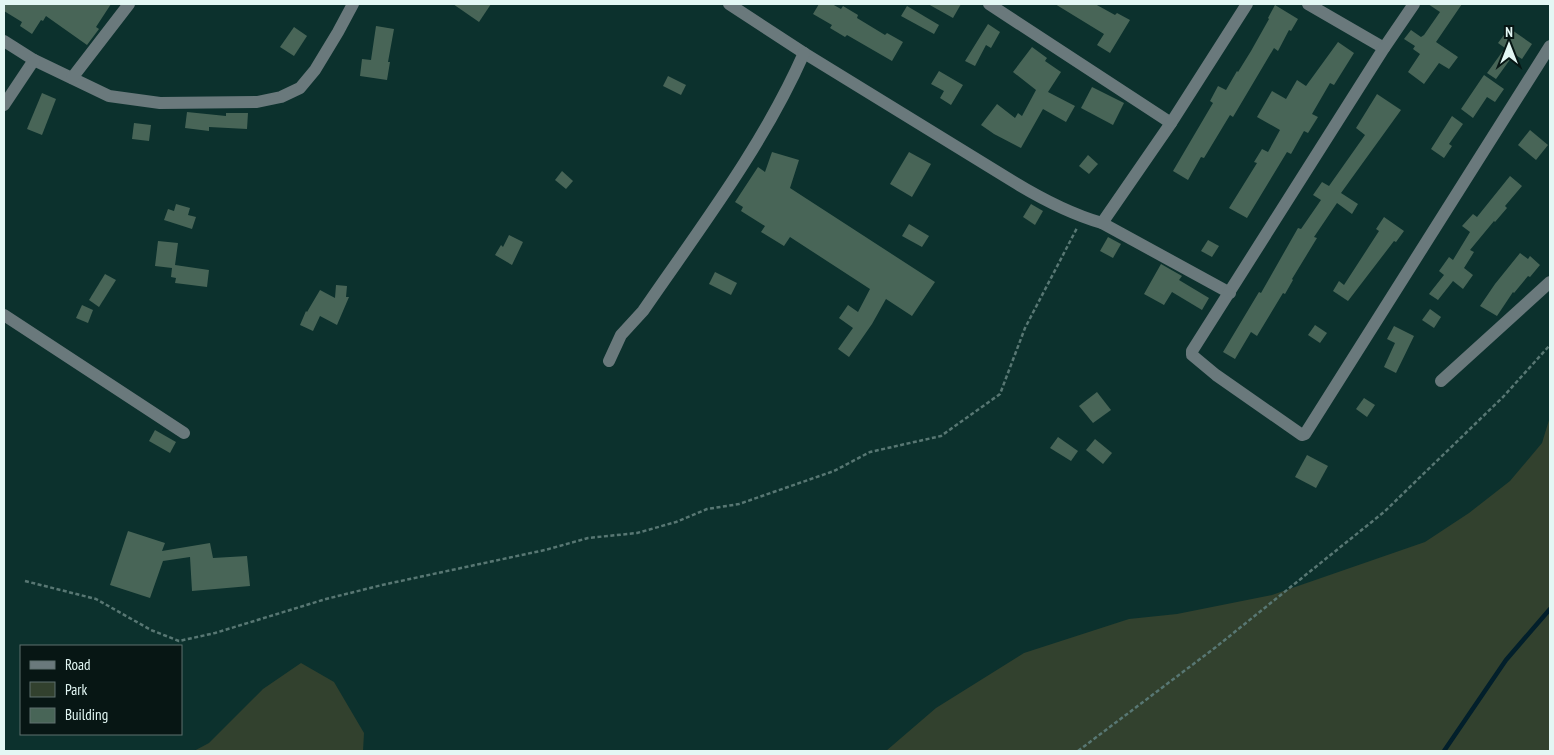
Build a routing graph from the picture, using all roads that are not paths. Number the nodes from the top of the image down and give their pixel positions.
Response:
1 (129, 4) edge
2 (353, 4) edge
3 (729, 4) edge
4 (989, 4) edge
5 (1247, 4) edge
6 (1308, 4) edge
7 (1414, 4) edge
8 (4, 41) edge
9 (1550, 46) edge
10 (1384, 48) junction
11 (804, 53) junction
12 (34, 60) junction
13 (72, 78) junction
14 (4, 105) edge
15 (1171, 123) junction
16 (1102, 223) junction
17 (1550, 282) edge
18 (1230, 293) junction
19 (4, 315) edge
20 (609, 361) dead end
21 (1440, 381) dead end
22 (184, 432) dead end

1 - 13 street
2 - 13 street
3 - 11 street
4 - 15 street
5 - 15 street
6 - 10 street
7 - 10 street
8 - 12 street
9 - 18 street
10 - 18 street
11 - 16 street
11 - 20 street
12 - 13 street
12 - 14 street
15 - 16 street
16 - 18 street
17 - 21 street
19 - 22 street

